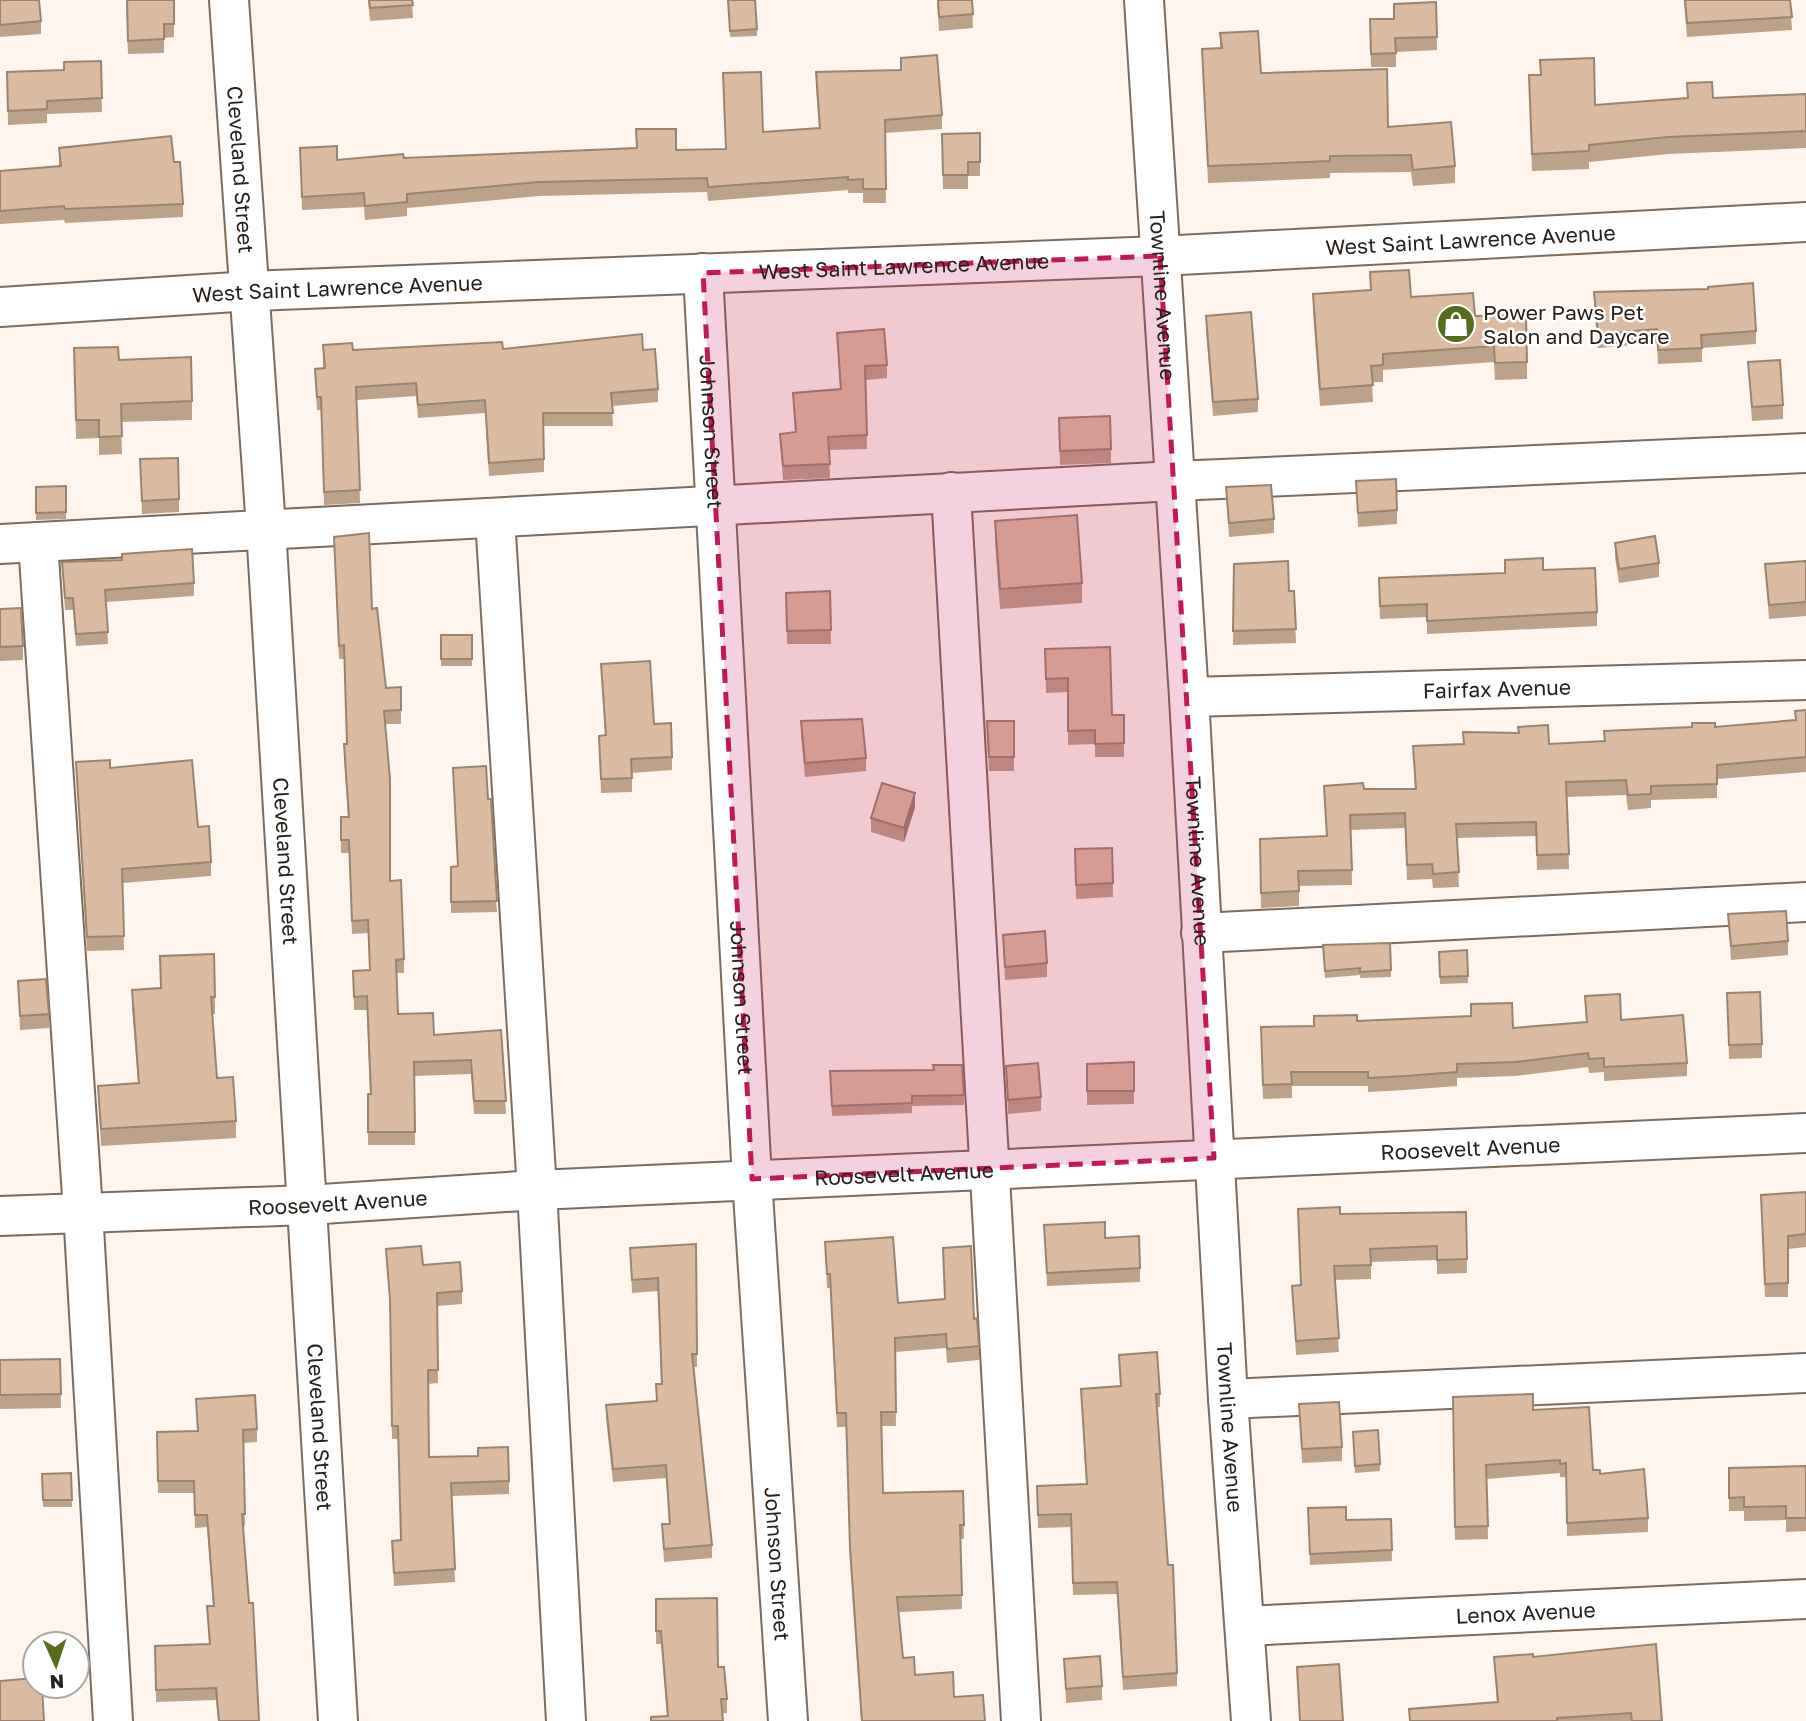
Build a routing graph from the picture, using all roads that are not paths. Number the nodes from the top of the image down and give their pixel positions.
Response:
1 (229, 0) edge
2 (1143, 0) edge
3 (1806, 222) edge
4 (1160, 256) junction
5 (703, 274) junction
6 (251, 291) junction
7 (0, 307) edge
8 (1806, 453) edge
9 (1175, 481) junction
10 (951, 492) junction
11 (717, 505) junction
12 (495, 518) junction
13 (266, 528) junction
14 (38, 542) junction
15 (0, 544) edge
16 (1806, 680) edge
17 (1189, 697) junction
18 (1806, 902) edge
19 (1201, 933) junction
20 (1806, 1133) edge
21 (1214, 1158) junction
22 (989, 1168) junction
23 (752, 1179) junction
24 (537, 1190) junction
25 (307, 1205) junction
26 (83, 1211) junction
27 (0, 1216) edge
28 (1806, 1373) edge
29 (1228, 1399) junction
30 (1806, 1599) edge
31 (1246, 1626) junction
32 (114, 1721) edge
33 (338, 1721) edge
34 (566, 1721) edge
35 (788, 1721) edge
36 (1021, 1721) edge
37 (1251, 1721) edge

1 - 6 street, Cleveland Street
2 - 4 street, Townline Avenue
3 - 4 street, West Saint Lawrence Avenue
4 - 5 street, West Saint Lawrence Avenue
4 - 9 street, Townline Avenue
5 - 6 street, West Saint Lawrence Avenue
5 - 11 street, Johnson Street
6 - 7 street, West Saint Lawrence Avenue
6 - 13 street, Cleveland Street
8 - 9 street
9 - 10 street
9 - 17 street, Townline Avenue
10 - 11 street
10 - 22 street
11 - 12 street
11 - 23 street, Johnson Street
12 - 13 street
12 - 24 street
13 - 14 street
13 - 25 street, Cleveland Street
14 - 15 street
14 - 26 street
16 - 17 street, Fairfax Avenue
17 - 19 street, Townline Avenue
18 - 19 street
19 - 21 street, Townline Avenue
20 - 21 street, Roosevelt Avenue
21 - 22 street, Roosevelt Avenue
21 - 29 street, Townline Avenue
22 - 23 street, Roosevelt Avenue
22 - 36 street
23 - 24 street, Roosevelt Avenue
23 - 35 street, Johnson Street
24 - 25 street, Roosevelt Avenue
24 - 34 street
25 - 26 street, Roosevelt Avenue
25 - 33 street, Cleveland Street
26 - 27 street, Roosevelt Avenue
26 - 32 street
28 - 29 street
29 - 31 street, Townline Avenue
30 - 31 street, Lenox Avenue
31 - 37 street, Townline Avenue

